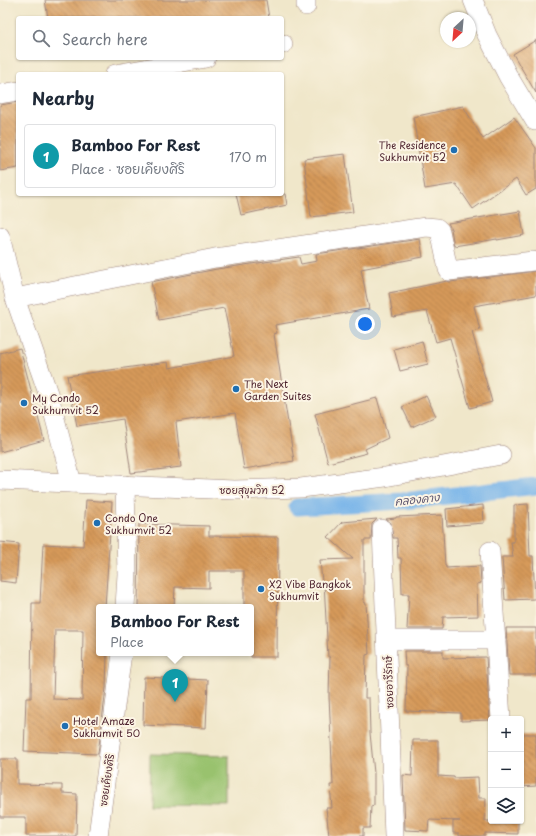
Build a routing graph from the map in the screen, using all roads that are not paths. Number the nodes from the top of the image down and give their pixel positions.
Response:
1 (473, 0) edge
2 (195, 60) edge
3 (126, 72) edge
4 (16, 91) edge
5 (0, 94) edge
6 (535, 121) edge
7 (0, 236) edge
8 (533, 261) dead end
9 (15, 298) junction
10 (501, 455) dead end
11 (0, 480) edge
12 (72, 483) junction
13 (125, 485) junction
14 (382, 528) dead end
15 (490, 551) dead end
16 (125, 604) edge
17 (387, 640) junction
18 (496, 640) junction
19 (122, 656) edge
20 (501, 716) edge
21 (98, 836) edge
22 (394, 836) edge

1 - 6 street
2 - 3 street
4 - 5 street
7 - 9 street
8 - 9 street
9 - 12 street
10 - 13 street, ซอยสุขุมวิท 52
11 - 12 street, ซอยสุขุมวิท 52
12 - 13 street, ซอยสุขุมวิท 52
13 - 16 street
14 - 17 street, ซอยอารีรักษ์
15 - 18 street
17 - 18 street
17 - 22 street, ซอยอารีรักษ์
18 - 20 street
19 - 21 street, ซอยเคียงศิริ

